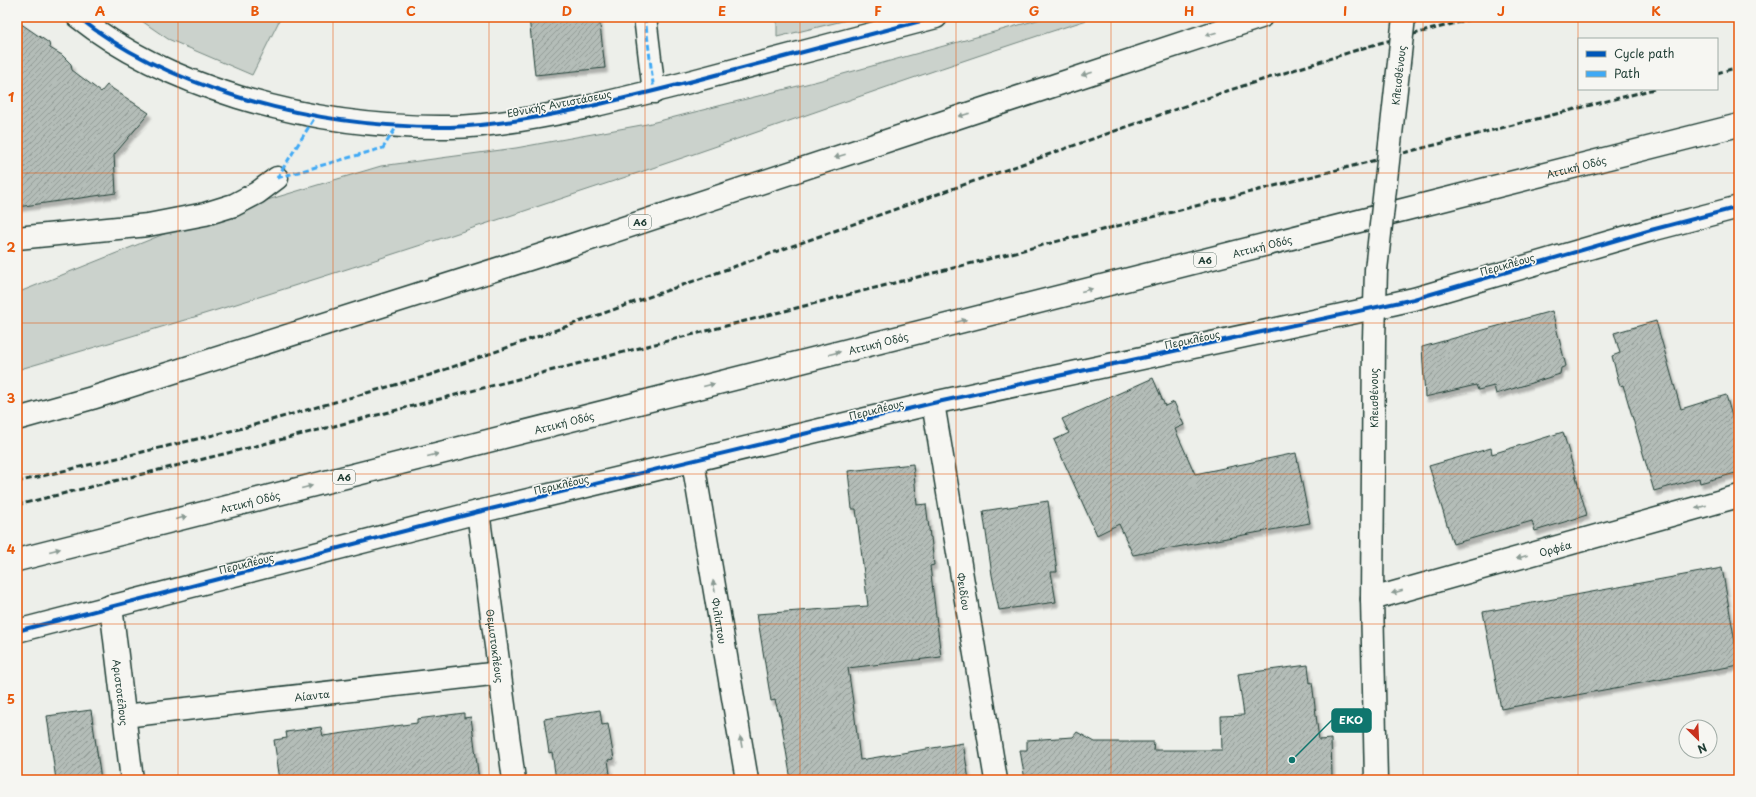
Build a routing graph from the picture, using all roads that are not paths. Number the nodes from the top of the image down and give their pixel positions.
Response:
1 (78, 17) edge
2 (645, 17) edge
3 (936, 17) edge
4 (1261, 17) edge
5 (1404, 17) edge
6 (654, 92) junction
7 (1739, 125) edge
8 (276, 178) dead end
9 (1739, 208) edge
10 (17, 238) edge
11 (1374, 308) junction
12 (933, 403) junction
13 (17, 419) edge
14 (693, 462) junction
15 (1739, 496) edge
16 (478, 512) junction
17 (17, 560) edge
18 (1372, 599) junction
19 (111, 606) junction
20 (17, 631) edge
21 (500, 673) junction
22 (124, 716) junction
23 (132, 780) edge
24 (514, 780) edge
25 (748, 780) edge
26 (996, 780) edge
27 (1376, 780) edge

1 - 6 main road, Εθνικής Αντιστάσεως
2 - 6 main road
3 - 6 main road, Εθνικής Αντιστάσεως
4 -> 13 main road, Α6
5 - 11 main road, Κλεισθένους, bridge
17 -> 7 main road, Αττική Οδός / Α6
8 - 10 main road
9 - 11 main road, Περικλέους
11 - 12 main road, Περικλέους
11 - 18 main road, Κλεισθένους
12 - 14 main road, Περικλέους
12 - 26 main road, Φειδίου
14 - 16 main road, Περικλέους
25 -> 14 main road, Φιλίππου
15 -> 18 main road, Ορφέα
16 - 19 main road, Περικλέους
16 - 21 main road, Θεμιστοκλέους
18 - 27 main road, Κλεισθένους
19 - 20 main road, Περικλέους
19 - 22 main road, Αριστοτέλους
21 - 22 main road, Αίαντα
21 - 24 main road, Θεμιστοκλέους
22 - 23 main road, Αριστοτέλους

